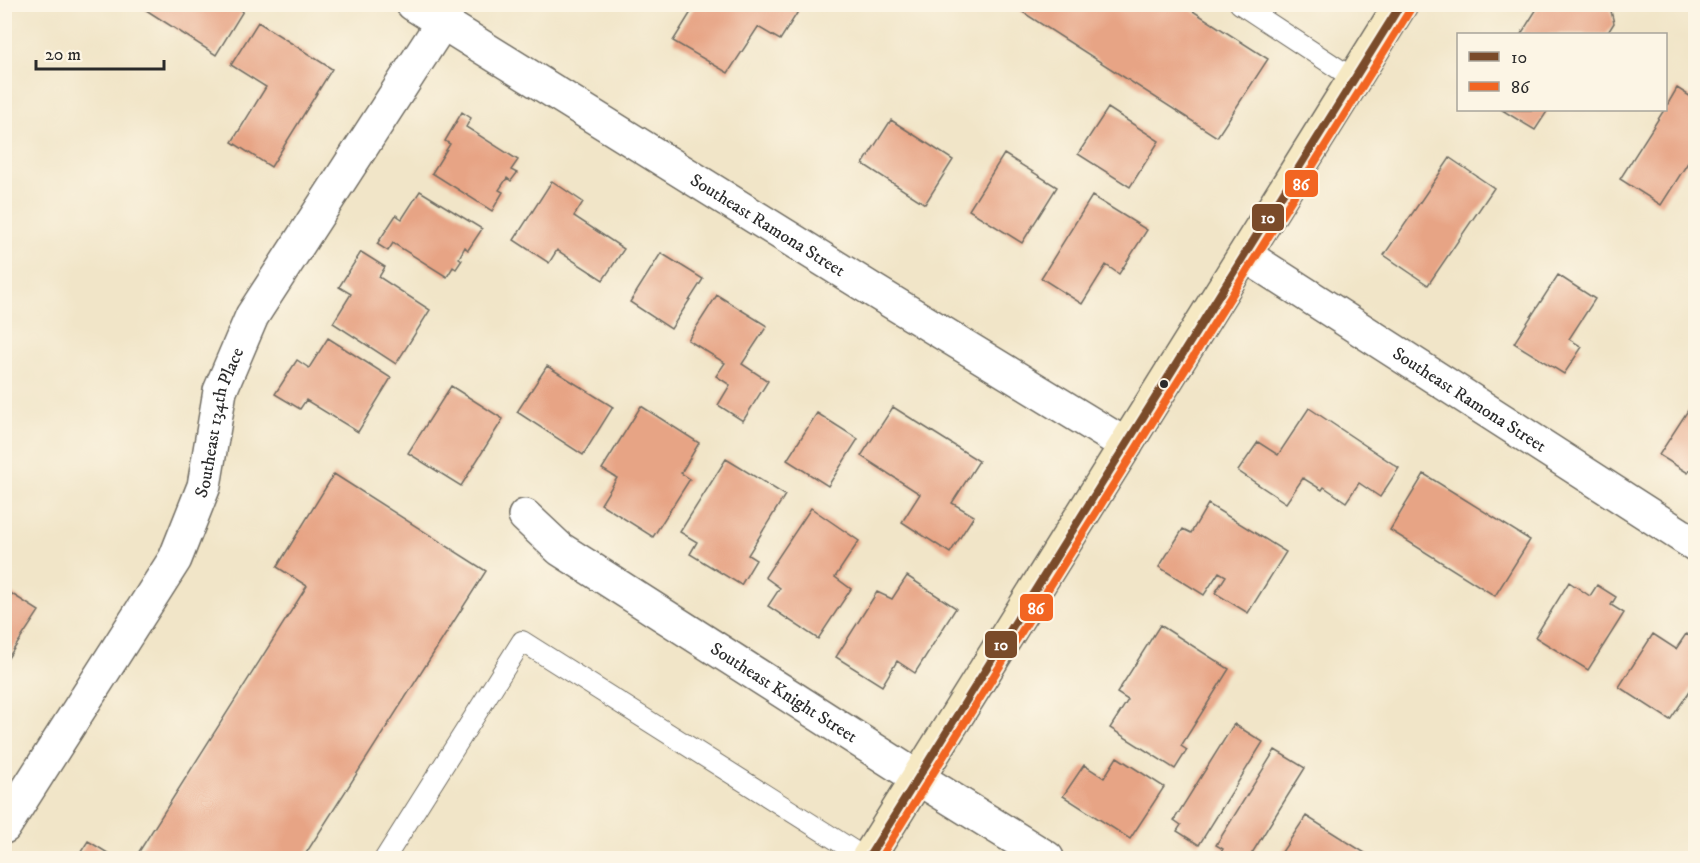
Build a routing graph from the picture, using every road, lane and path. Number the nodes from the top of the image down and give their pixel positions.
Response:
1 (413, 4) edge
2 (1240, 4) edge
3 (1401, 4) edge
4 (442, 23) junction
5 (1354, 79) junction
6 (1245, 255) junction
7 (1126, 445) junction
8 (525, 516) dead end
9 (1695, 545) edge
10 (918, 778) junction
11 (4, 828) edge
12 (385, 858) edge
13 (866, 858) edge
14 (1047, 858) edge

1 - 4 street, Southeast Ramona Street
2 - 5 lane
3 - 5 street
4 - 7 street, Southeast Ramona Street
4 - 11 street, Southeast 134th Place
5 - 6 street
6 - 7 street
6 - 9 street, Southeast Ramona Street
7 - 10 street
8 - 10 street, Southeast Knight Street
10 - 13 street
10 - 14 street, Southeast Knight Street
12 - 13 lane

